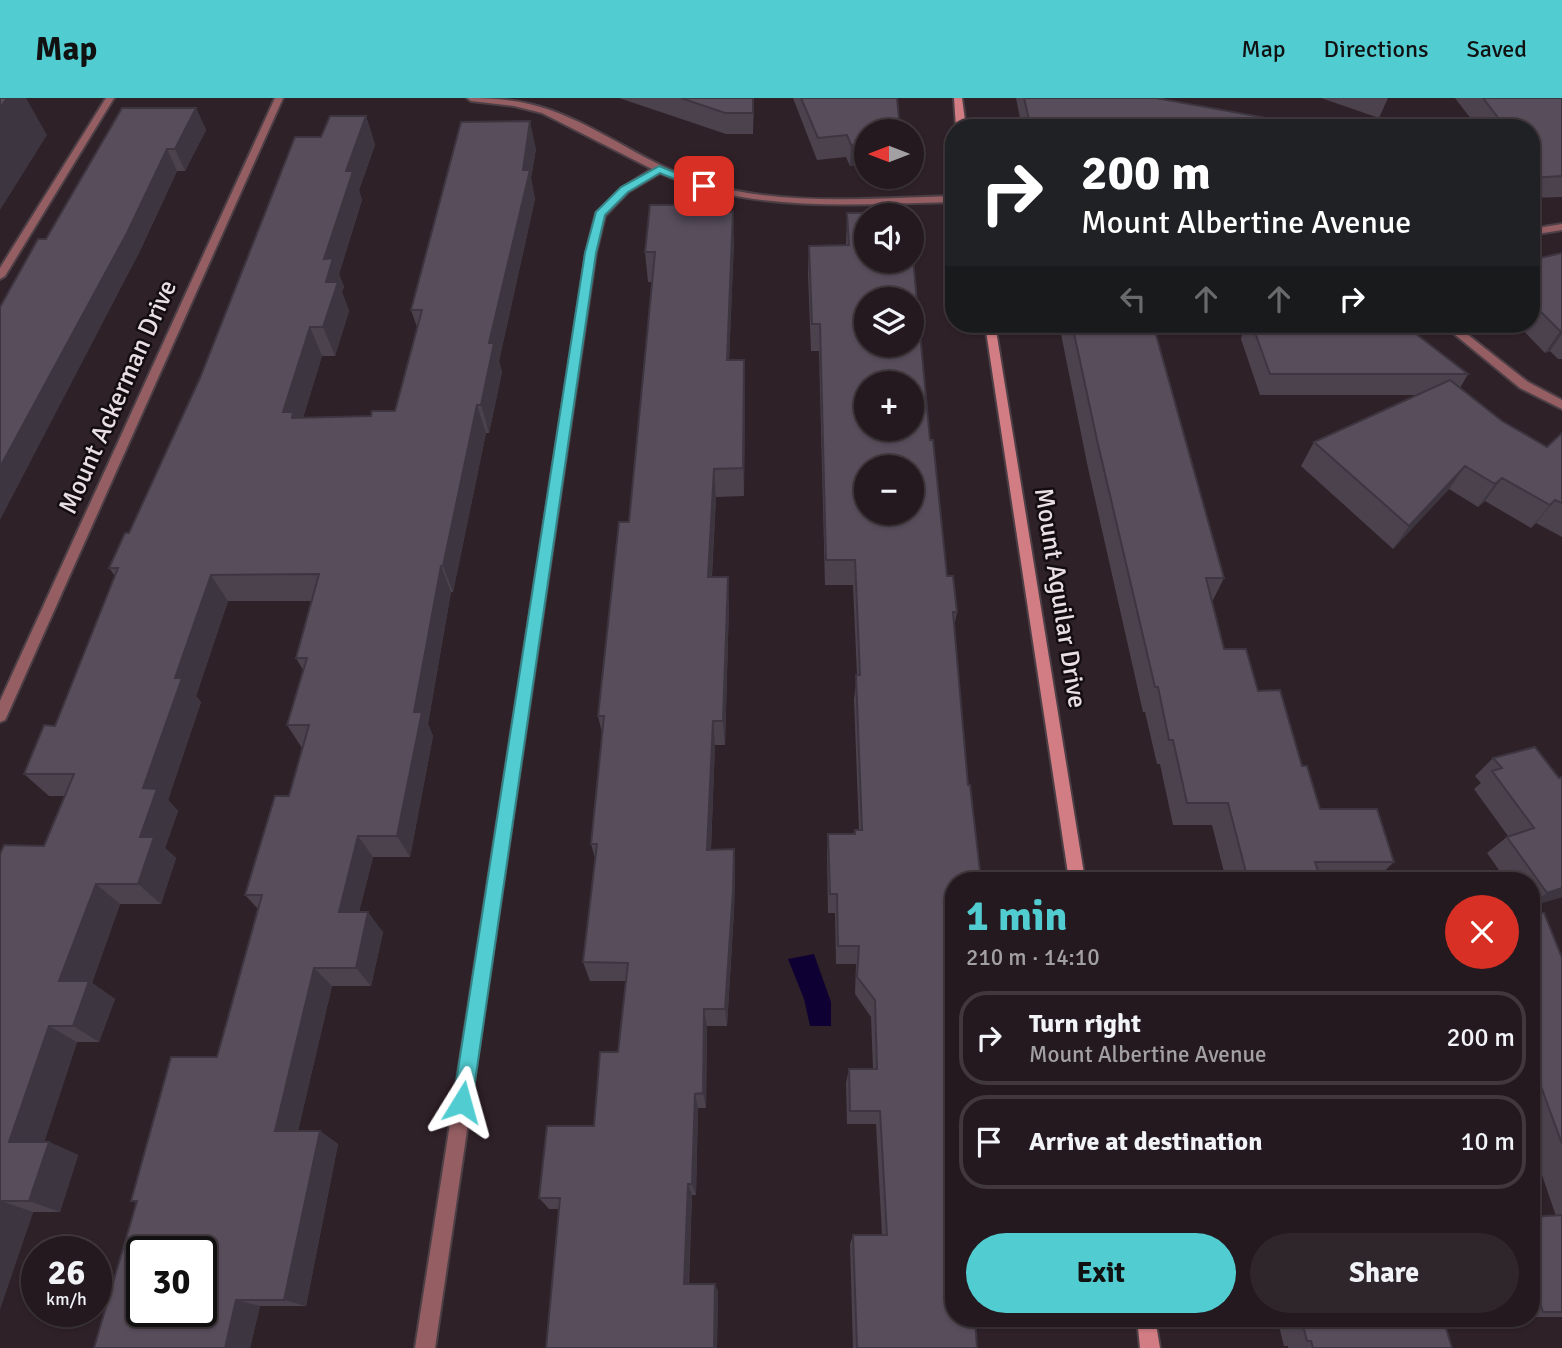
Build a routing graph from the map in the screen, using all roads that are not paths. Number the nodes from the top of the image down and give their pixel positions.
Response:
1 (110, 98) edge
2 (279, 98) edge
3 (471, 98) edge
4 (958, 98) edge
5 (960, 119) edge
6 (659, 169) junction
7 (945, 199) edge
8 (1562, 227) edge
9 (1540, 231) edge
10 (0, 276) edge
11 (991, 333) edge
12 (1458, 333) edge
13 (1562, 405) edge
14 (0, 716) edge
15 (1076, 872) edge
16 (1147, 1327) edge
17 (425, 1348) edge
18 (1150, 1348) edge

1 - 10 street
2 - 14 street, Mount Ackerman Drive
3 - 6 street
4 - 5 street
6 - 7 street
6 - 17 street
8 - 9 street
11 - 15 street, Mount Aguilar Drive
12 - 13 street
16 - 18 street

